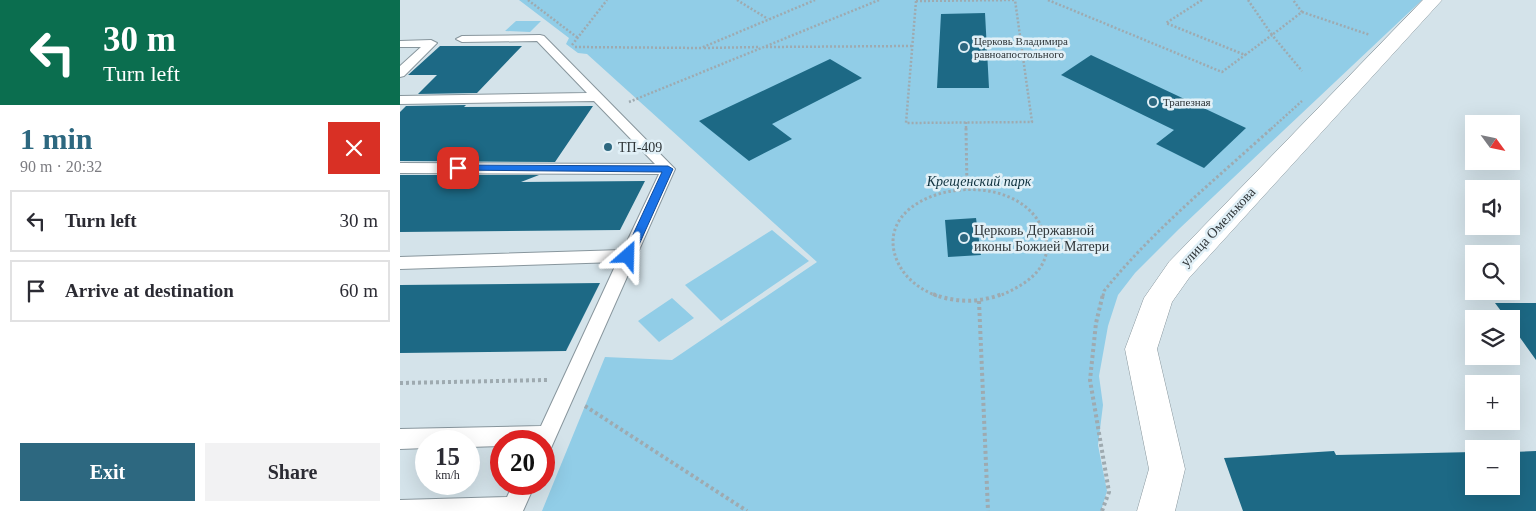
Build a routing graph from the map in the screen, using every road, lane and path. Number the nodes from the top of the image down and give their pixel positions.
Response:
1 (528, 0) edge
2 (608, 0) edge
3 (737, 0) edge
4 (815, 0) edge
5 (879, 0) edge
6 (916, 0) edge
7 (1015, 0) edge
8 (1048, 0) edge
9 (1202, 0) edge
10 (1248, 0) edge
11 (1292, 0) edge
12 (1434, 0) edge
13 (1302, 12) junction
14 (768, 20) junction
15 (1272, 35) junction
16 (1373, 36) dead end
17 (578, 38) junction
18 (462, 39) dead end
19 (400, 44) edge
20 (912, 46) junction
21 (764, 47) junction
22 (701, 48) junction
23 (1245, 55) junction
24 (1302, 71) dead end
25 (400, 73) edge
26 (598, 97) junction
27 (400, 100) edge
28 (610, 110) junction
29 (966, 122) junction
30 (400, 168) edge
31 (668, 169) junction
32 (967, 189) junction
33 (628, 256) junction
34 (400, 263) edge
35 (979, 301) junction
36 (572, 379) junction
37 (400, 383) edge
38 (566, 393) junction
39 (549, 430) edge
40 (490, 438) edge
41 (400, 439) edge
42 (519, 495) edge
43 (512, 510) edge
44 (400, 511) edge
45 (747, 511) edge
46 (988, 511) edge
47 (1156, 511) edge

1 - 17 path
2 - 17 path
3 - 14 path
4 - 14 path
5 - 21 path
6 - 7 path
6 - 20 path
7 - 29 path
8 - 23 path
9 - 23 path
10 - 15 path
11 - 13 path
12 - 47 street, улица Омелькова
13 - 15 path
13 - 16 path
14 - 22 path
15 - 23 path
15 - 24 path
17 - 22 path
18 - 26 lane
19 - 25 lane
20 - 21 path
20 - 29 path
21 - 22 path
21 - 28 path
26 - 27 lane
26 - 28 lane
28 - 31 lane
29 - 32 path
30 - 31 lane
31 - 33 lane
32 - 35 path
32 - 35 path
33 - 34 lane
33 - 36 lane
35 - 46 path
36 - 37 path
36 - 38 lane
38 - 39 lane
38 - 45 path
40 - 41 lane
42 - 43 lane
43 - 44 lane

